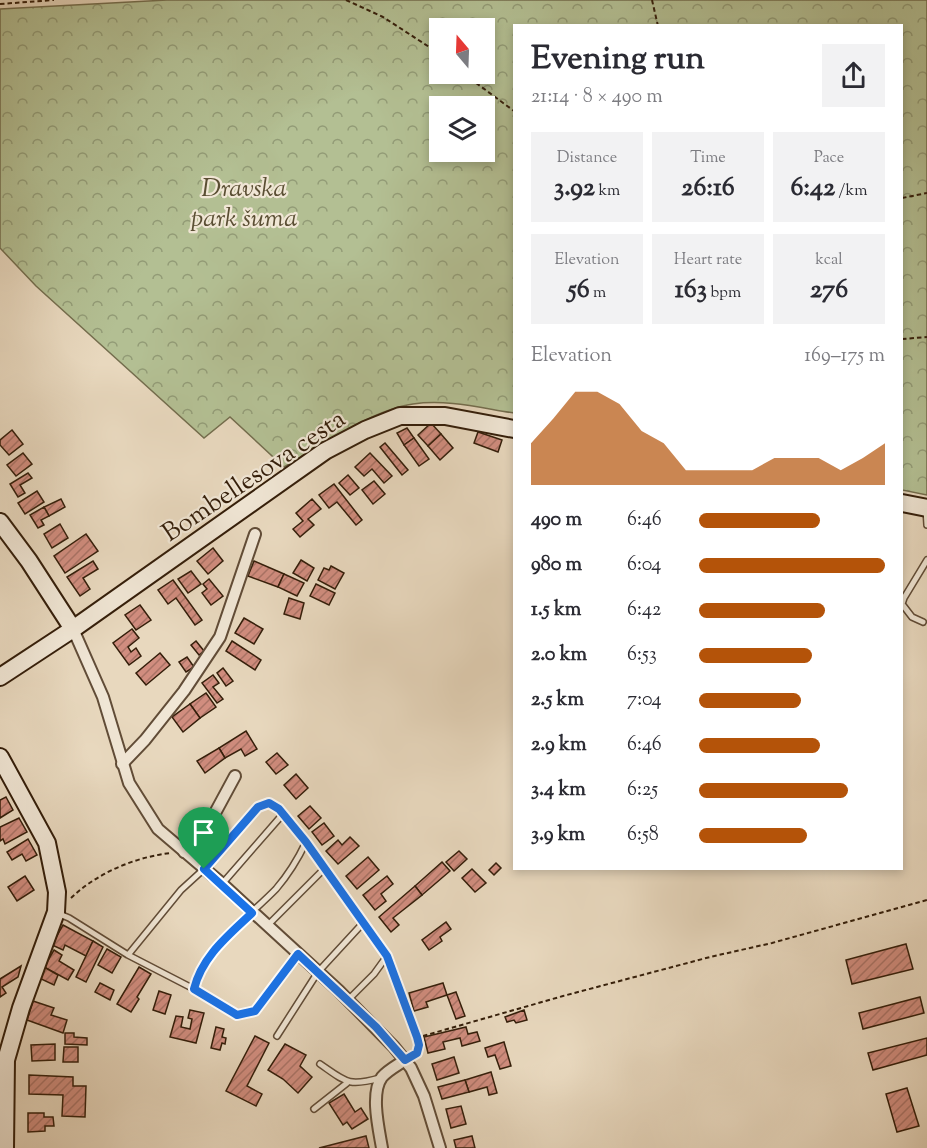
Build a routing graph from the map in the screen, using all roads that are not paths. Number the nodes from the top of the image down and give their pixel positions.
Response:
1 (513, 429) edge
2 (903, 503) edge
3 (927, 514) edge
4 (0, 522) edge
5 (255, 534) dead end
6 (927, 560) edge
7 (903, 602) edge
8 (903, 605) edge
9 (923, 622) dead end
10 (73, 629) junction
11 (0, 676) edge
12 (0, 757) edge
13 (122, 764) junction
14 (235, 776) dead end
15 (283, 814) junction
16 (306, 842) junction
17 (184, 852) junction
18 (204, 869) junction
19 (324, 869) junction
20 (222, 884) junction
21 (56, 912) junction
22 (252, 913) junction
23 (364, 922) junction
24 (267, 926) junction
25 (298, 954) junction
26 (128, 956) junction
27 (387, 956) junction
28 (318, 972) junction
29 (194, 989) junction
30 (348, 1000) junction
31 (277, 1036) dead end
32 (3, 1056) edge
33 (405, 1060) junction
34 (320, 1064) dead end
35 (381, 1077) junction
36 (347, 1083) junction
37 (314, 1109) dead end
38 (5, 1148) edge
39 (382, 1148) edge
40 (440, 1148) edge

1 - 10 street, Bombellesova cesta
2 - 3 street
4 - 10 street
5 - 13 street
6 - 7 lane
8 - 9 lane
10 - 11 street, Bombellesova cesta
10 - 13 street
12 - 21 street
13 - 17 street
14 - 17 street
15 - 16 lane
15 - 18 lane
15 - 20 lane
16 - 19 lane
16 - 22 lane
17 - 18 street
18 - 20 street
18 - 26 lane
19 - 23 lane
19 - 24 lane
20 - 22 street
21 - 26 lane
21 - 32 street
22 - 24 street
22 - 29 lane
23 - 27 lane
23 - 28 lane
24 - 25 street
25 - 28 street
25 - 29 lane
26 - 29 lane
27 - 30 lane
27 - 33 lane
28 - 30 street
28 - 31 lane
30 - 33 street
32 - 38 street
33 - 35 street
33 - 40 street
34 - 36 lane
35 - 36 lane
35 - 39 street
36 - 37 lane

